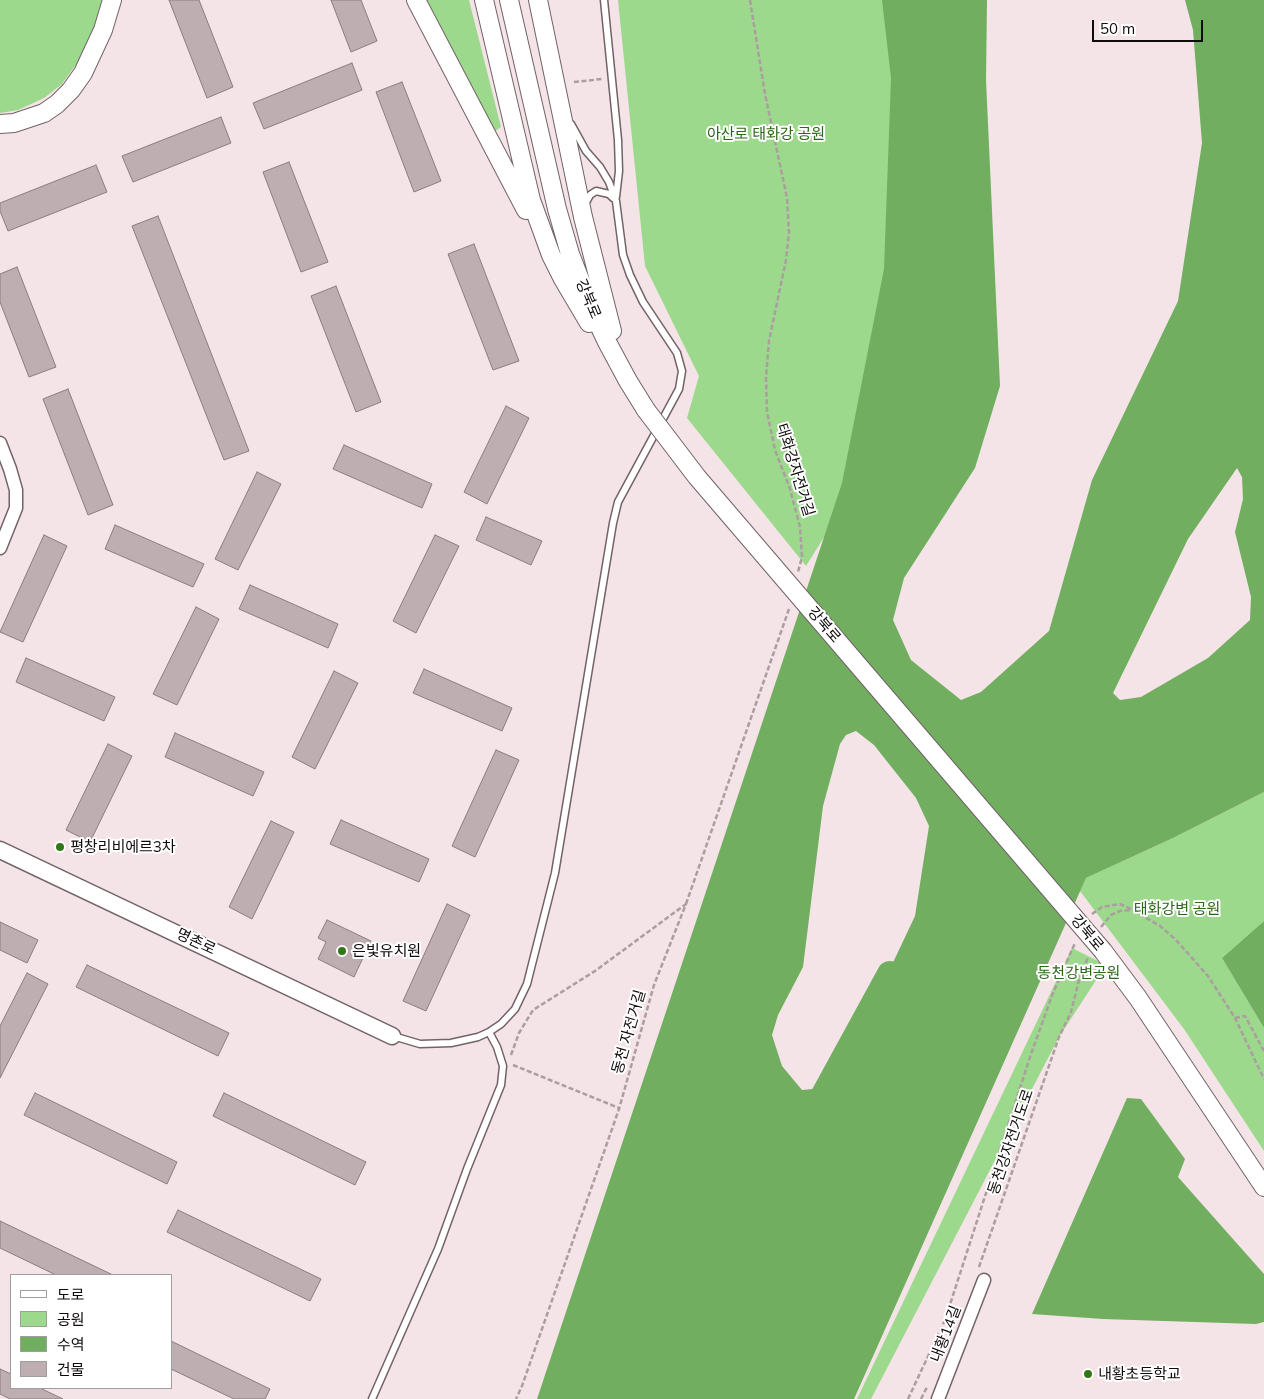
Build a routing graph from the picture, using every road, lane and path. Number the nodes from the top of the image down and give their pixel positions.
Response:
1 (112, 0) edge
2 (416, 0) edge
3 (484, 0) edge
4 (509, 0) edge
5 (538, 0) edge
6 (604, 0) edge
7 (750, 0) edge
8 (556, 87) junction
9 (0, 124) edge
10 (616, 201) junction
11 (583, 217) junction
12 (551, 255) junction
13 (628, 381) junction
14 (0, 442) edge
15 (0, 548) edge
16 (798, 574) dead end
17 (791, 601) dead end
18 (0, 850) edge
19 (686, 904) junction
20 (1133, 910) junction
21 (1090, 917) dead end
22 (1100, 929) dead end
23 (1076, 940) dead end
24 (1096, 953) junction
25 (1235, 1018) junction
26 (489, 1032) junction
27 (392, 1036) joint
28 (1264, 1051) edge
29 (505, 1065) junction
30 (1264, 1079) edge
31 (619, 1108) junction
32 (1264, 1187) edge
33 (981, 1275) joint
34 (929, 1382) dead end
35 (372, 1399) edge
36 (516, 1399) edge
37 (908, 1399) edge
38 (921, 1399) edge
39 (938, 1399) edge

1 - 9 main road
2 - 12 main road
3 - 12 main road
4 - 13 main road, 강북로
5 - 8 main road
6 - 10 lane
7 - 16 path, 태화강자전거길
8 - 10 lane
8 - 11 main road
10 - 11 lane
10 - 26 lane
11 - 13 main road
12 - 13 main road
13 - 24 main road, 강북로, bridge
14 - 15 street
17 - 19 path
18 - 27 street, 명촌로
19 - 29 path
19 - 31 path, 동천 자전거길
20 - 21 path
20 - 22 path
20 - 25 path
23 - 37 path
24 - 32 main road, 강북로
24 - 33 path, 동천강자전거도로
25 - 28 path
25 - 30 path
26 - 27 lane
26 - 29 lane
29 - 31 path
29 - 35 lane
31 - 36 path, 동천 자전거길
33 - 39 street, 내황14길
34 - 38 path

